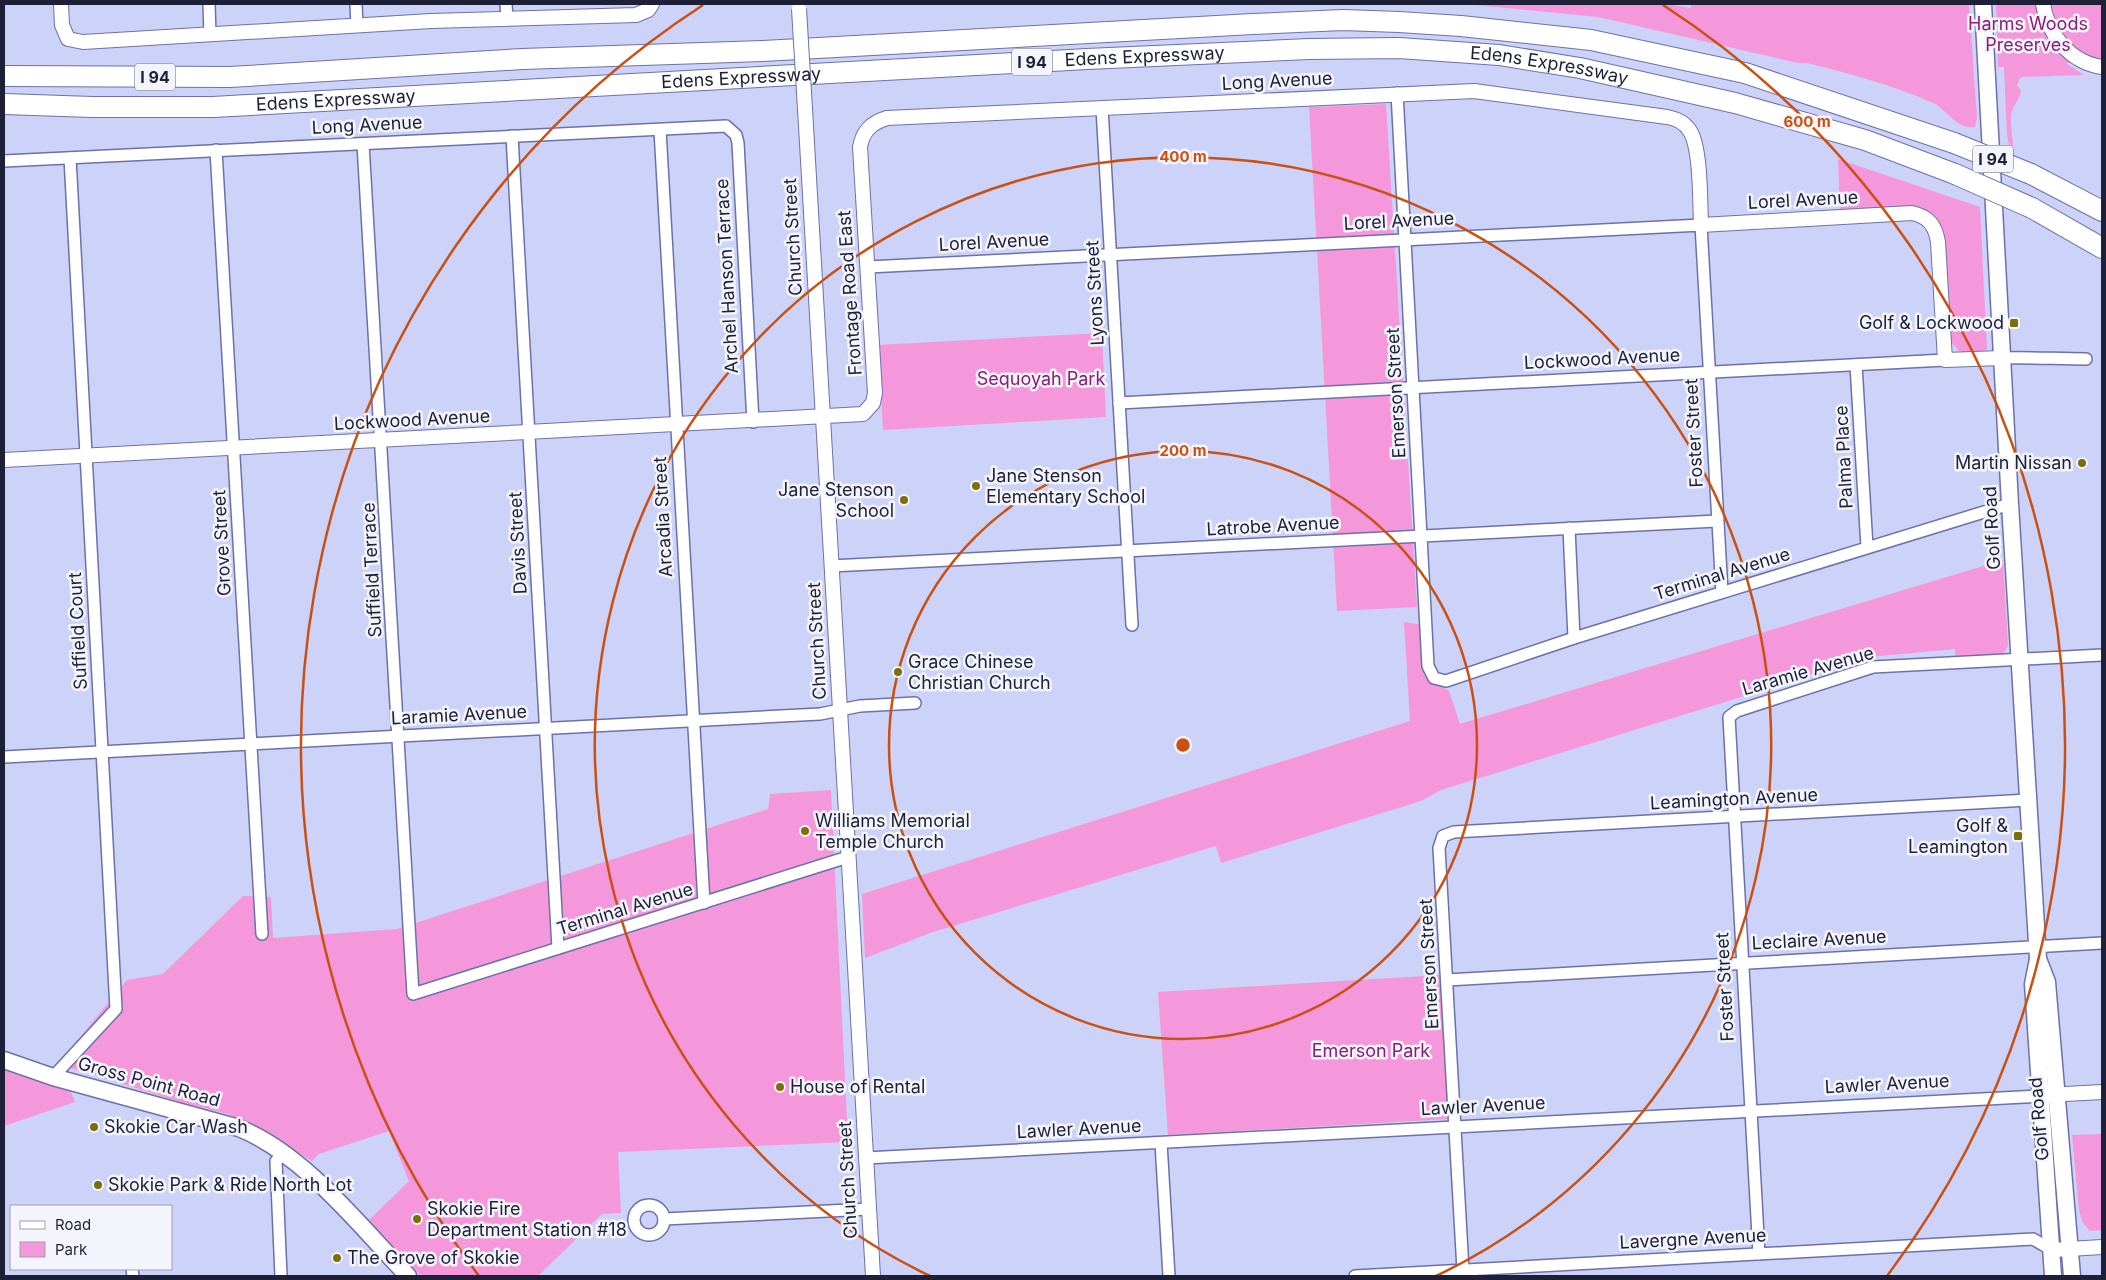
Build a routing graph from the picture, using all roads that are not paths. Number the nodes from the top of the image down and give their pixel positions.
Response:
1 (61, 4) edge
2 (209, 4) edge
3 (356, 4) edge
4 (506, 4) edge
5 (1983, 4) edge
6 (2043, 4) edge
7 (799, 6) edge
8 (650, 7) edge
9 (507, 19) junction
10 (357, 26) junction
11 (210, 34) junction
12 (4, 66) edge
13 (2102, 67) edge
14 (4, 76) edge
15 (74, 76) junction
16 (1397, 93) junction
17 (4, 104) edge
18 (92, 107) junction
19 (1102, 108) junction
20 (4, 117) edge
21 (1686, 126) joint
22 (869, 127) joint
23 (660, 130) junction
24 (731, 130) joint
25 (512, 136) junction
26 (363, 144) junction
27 (216, 150) junction
28 (70, 158) junction
29 (4, 161) edge
30 (2102, 212) edge
31 (1701, 224) junction
32 (1405, 240) junction
33 (2102, 248) edge
34 (1111, 255) junction
35 (868, 267) junction
36 (2002, 358) junction
37 (2086, 358) dead end
38 (1945, 360) junction
39 (1856, 365) junction
40 (1709, 372) junction
41 (1413, 388) junction
42 (1119, 403) junction
43 (822, 418) junction
44 (752, 422) junction
45 (677, 426) junction
46 (530, 433) junction
47 (382, 440) junction
48 (234, 448) junction
49 (87, 456) junction
50 (4, 460) edge
51 (2010, 504) junction
52 (1717, 520) junction
53 (1569, 528) junction
54 (1421, 536) junction
55 (1867, 547) junction
56 (1128, 551) junction
57 (831, 566) junction
58 (1722, 592) junction
59 (1132, 625) dead end
60 (1574, 638) junction
61 (2102, 654) edge
62 (2019, 659) junction
63 (1446, 681) joint
64 (915, 703) dead end
65 (839, 710) junction
66 (1729, 717) joint
67 (693, 720) junction
68 (546, 728) junction
69 (399, 736) junction
70 (252, 744) junction
71 (103, 752) junction
72 (4, 757) edge
73 (2028, 800) junction
74 (1734, 817) junction
75 (1442, 836) joint
76 (848, 858) junction
77 (704, 903) junction
78 (262, 934) dead end
79 (2102, 943) edge
80 (558, 948) junction
81 (2038, 953) junction
82 (1742, 962) junction
83 (1447, 980) junction
84 (413, 994) joint
85 (4, 1060) edge
86 (53, 1077) junction
87 (2102, 1092) edge
88 (2048, 1095) junction
89 (1752, 1110) junction
90 (1456, 1126) junction
91 (1161, 1143) junction
92 (285, 1153) junction
93 (866, 1158) junction
94 (869, 1208) junction
95 (664, 1220) dead end
96 (2050, 1222) junction
97 (2033, 1239) junction
98 (2102, 1246) edge
99 (2071, 1248) junction
100 (2052, 1250) junction
101 (1759, 1254) junction
102 (1464, 1270) junction
103 (282, 1276) edge
104 (408, 1276) edge
105 (873, 1276) edge
106 (1169, 1276) edge
107 (1355, 1276) edge
108 (2053, 1276) edge
109 (2072, 1276) edge

1 - 11 street
2 - 11 street
3 - 10 street
4 - 9 street
5 - 36 main road, Golf Road
6 - 13 street
7 - 43 street, Church Street, bridge
8 - 9 street
9 - 10 street
10 - 11 street
12 - 15 highway
14 - 15 highway, Edens Expressway / I 94
15 - 30 highway, Edens Expressway / I 94, bridge
16 - 19 street, Long Avenue
16 - 21 street, Long Avenue
16 - 32 street, Emerson Street
17 - 18 highway, Edens Expressway / I 94
18 - 20 highway
18 - 33 highway, Edens Expressway / I 94, bridge
19 - 22 street, Long Avenue
19 - 34 street, Lyons Street
21 - 31 street, Foster Street
22 - 35 street, Frontage Road East
23 - 24 street, Long Avenue
23 - 25 street, Long Avenue
23 - 45 street, Arcadia Street
24 - 44 street, Archel Hanson Terrace
25 - 26 street, Long Avenue
25 - 46 street, Davis Street
26 - 27 street, Long Avenue
26 - 47 street, Suffield Terrace
27 - 28 street, Long Avenue
27 - 48 street, Grove Street
28 - 29 street, Long Avenue
28 - 49 street, Suffield Court
31 - 32 street, Lorel Avenue
31 - 38 street, Lorel Avenue
31 - 40 street, Foster Street
32 - 34 street, Lorel Avenue
32 - 41 street, Emerson Street
34 - 35 street, Lorel Avenue
34 - 42 street, Lyons Street
35 - 43 street, Frontage Road East
36 - 37 street, Lockwood Avenue
36 - 38 street, Lockwood Avenue
36 - 51 main road, Golf Road
38 - 39 street, Lockwood Avenue
39 - 40 street, Lockwood Avenue
39 - 55 street, Palma Place
40 - 41 street, Lockwood Avenue
40 - 52 street, Foster Street
41 - 42 street, Lockwood Avenue
41 - 54 street, Emerson Street
42 - 56 street, Lyons Street
43 - 44 street, Lockwood Avenue
43 - 57 street, Church Street
44 - 45 street, Lockwood Avenue
45 - 46 street, Lockwood Avenue
45 - 67 street, Arcadia Street
46 - 47 street, Lockwood Avenue
46 - 68 street, Davis Street
47 - 48 street, Lockwood Avenue
47 - 69 street, Suffield Terrace
48 - 49 street, Lockwood Avenue
48 - 70 street, Grove Street
49 - 50 street, Lockwood Avenue
49 - 71 street, Suffield Court
51 - 55 street, Terminal Avenue
51 - 62 main road, Golf Road
52 - 53 street, Latrobe Avenue
52 - 58 street, Foster Street
53 - 54 street, Latrobe Avenue
53 - 60 street
54 - 56 street, Latrobe Avenue
54 - 63 street, Emerson Street
55 - 58 street, Terminal Avenue
56 - 57 street, Latrobe Avenue
56 - 59 street, Lyons Street
57 - 65 street, Church Street
58 - 60 street, Terminal Avenue
60 - 63 street, Terminal Avenue
61 - 62 street, Laramie Avenue
62 - 66 street, Laramie Avenue
62 - 73 main road, Golf Road
64 - 65 street, Laramie Avenue
65 - 67 street, Laramie Avenue
65 - 76 street, Church Street
66 - 74 street, Foster Street
67 - 68 street, Laramie Avenue
67 - 77 street, Arcadia Street
68 - 69 street, Laramie Avenue
68 - 80 street, Davis Street
69 - 70 street, Laramie Avenue
69 - 84 street, Suffield Terrace
70 - 71 street, Laramie Avenue
70 - 78 street, Grove Street
71 - 72 street, Laramie Avenue
71 - 86 street, Suffield Court
73 - 74 street, Leamington Avenue
73 - 81 main road, Golf Road
74 - 75 street, Leamington Avenue
74 - 82 street, Foster Street
75 - 83 street, Emerson Street
76 - 77 street, Terminal Avenue
76 - 93 street, Church Street
77 - 80 street, Terminal Avenue
79 - 81 street, Leclaire Avenue
80 - 84 street, Terminal Avenue
81 - 82 street, Leclaire Avenue
81 - 88 main road, Golf Road
82 - 83 street, Leclaire Avenue
82 - 89 street, Foster Street
83 - 90 street, Emerson Street
85 - 86 main road, Gross Point Road
86 - 92 main road, Gross Point Road
87 - 88 street, Lawler Avenue
88 - 89 street, Lawler Avenue
88 - 96 main road, Golf Road
88 - 99 main road, Golf Road
89 - 90 street, Lawler Avenue
89 - 101 street, Foster Street
90 - 91 street, Lawler Avenue
90 - 102 street, Emerson Street
91 - 93 street, Lawler Avenue
91 - 106 street
92 - 103 street
92 - 104 main road, Gross Point Road
93 - 94 street, Church Street
94 - 95 street
94 - 105 street, Church Street
96 - 97 street
96 - 100 main road, Golf Road
97 - 100 street
97 - 101 street, Lavergne Avenue
98 - 99 street
99 - 100 street
99 - 109 main road, Golf Road
100 - 108 main road, Golf Road
101 - 102 street, Lavergne Avenue
102 - 107 street, Lavergne Avenue

